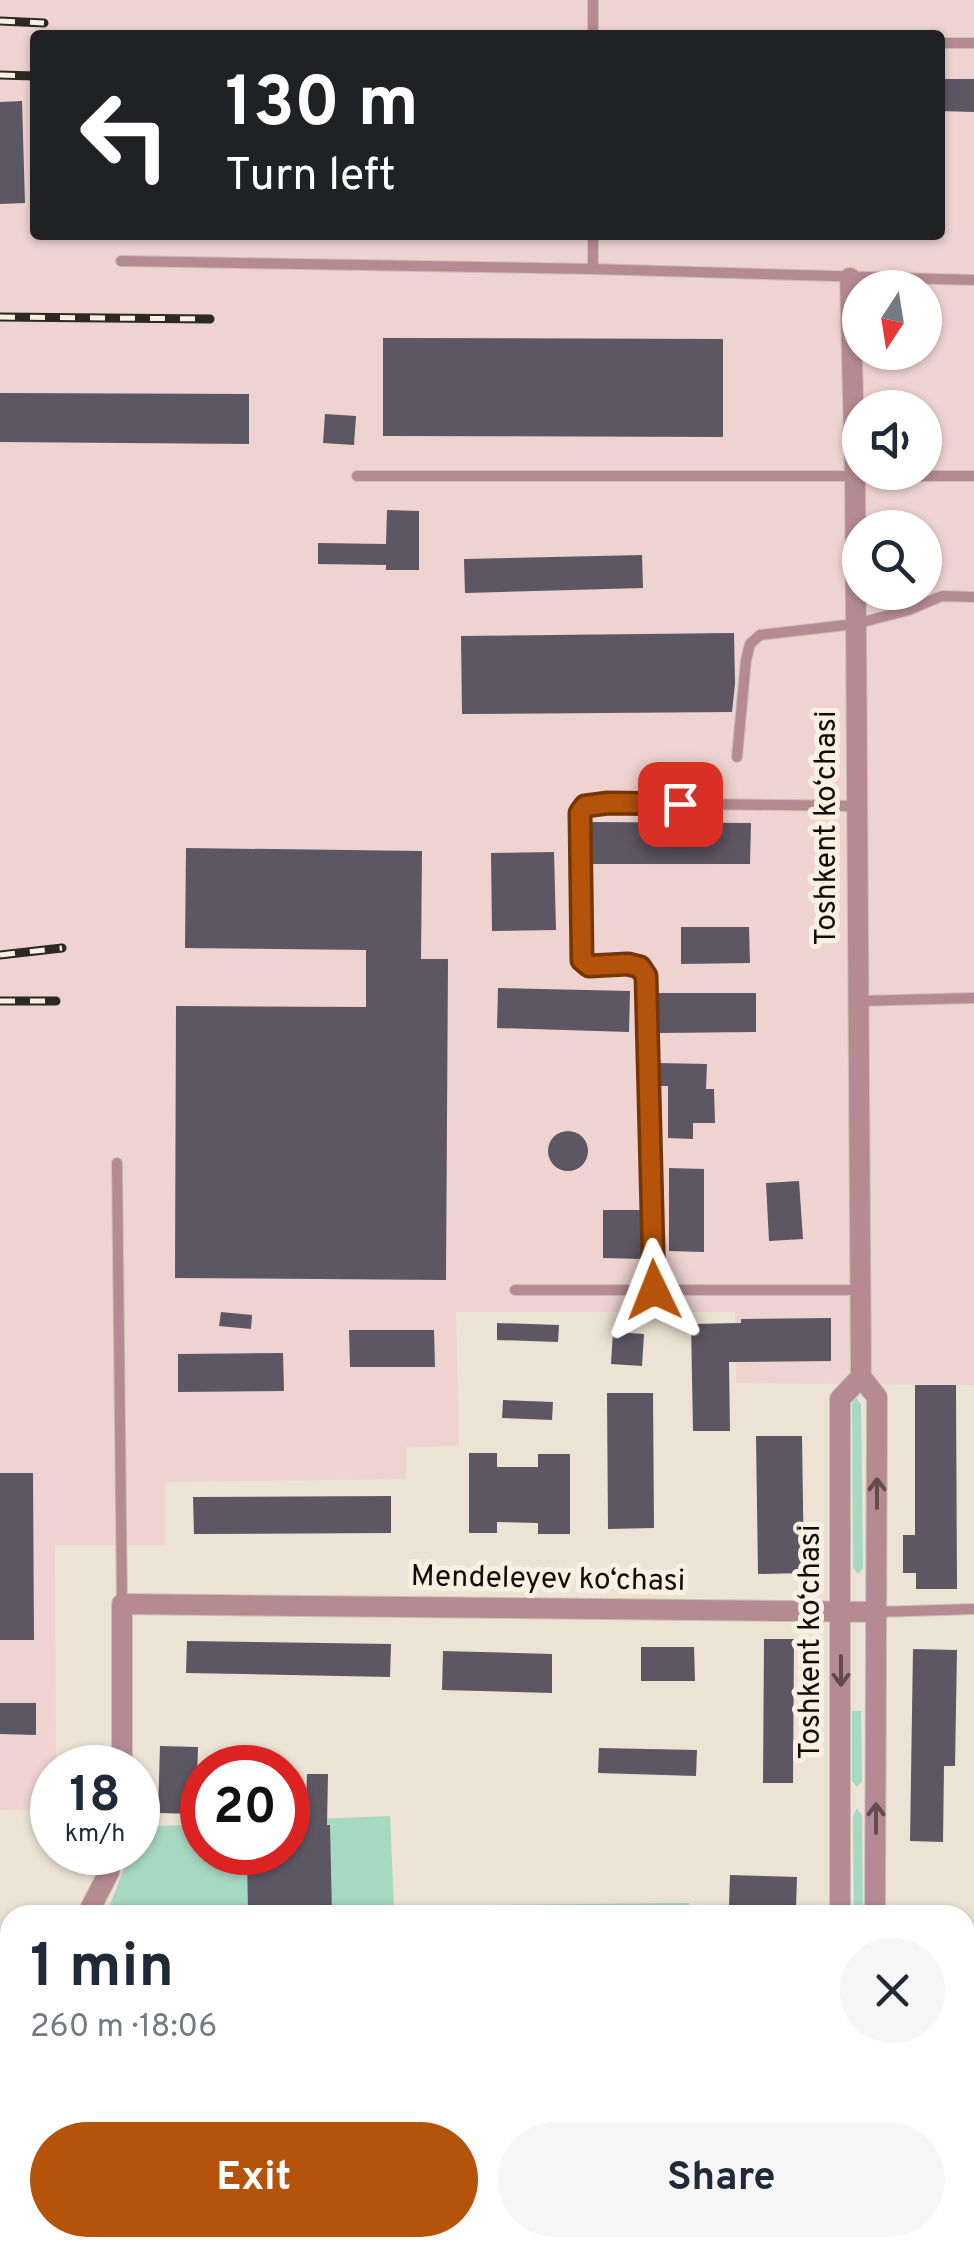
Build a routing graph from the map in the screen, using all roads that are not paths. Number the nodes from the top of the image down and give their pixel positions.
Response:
1 (592, 0) edge
2 (593, 30) edge
3 (974, 43) edge
4 (945, 44) edge
5 (593, 240) edge
6 (120, 261) dead end
7 (593, 269) junction
8 (842, 278) edge
9 (942, 279) edge
10 (974, 280) edge
11 (357, 476) dead end
12 (942, 476) edge
13 (974, 476) edge
14 (842, 477) edge
15 (854, 490) edge
16 (974, 597) edge
17 (856, 624) junction
18 (737, 758) dead end
19 (857, 806) junction
20 (974, 998) edge
21 (858, 1001) junction
22 (117, 1164) dead end
23 (515, 1290) dead end
24 (654, 1290) junction
25 (860, 1290) junction
26 (860, 1377) junction
27 (122, 1604) junction
28 (974, 1610) edge
29 (876, 1612) junction
30 (842, 1613) junction
31 (122, 1745) edge
32 (108, 1875) edge
33 (92, 1905) edge
34 (840, 1905) edge
35 (875, 1905) edge

1 - 2 lane
3 - 4 lane
5 - 7 lane
6 - 7 lane
7 - 8 lane
9 - 10 lane
11 - 14 lane
12 - 13 lane
15 - 17 street, Toshkent ko‘chasi
16 - 17 lane
17 - 18 lane
17 - 19 street, Toshkent ko‘chasi
19 - 21 street, Toshkent ko‘chasi
19 - 24 lane
20 - 21 lane
21 - 25 street, Toshkent ko‘chasi
22 - 27 lane
23 - 24 lane
24 - 25 lane
25 - 26 street, Toshkent ko‘chasi
29 -> 26 street, Toshkent ko‘chasi
26 - 30 street, Toshkent ko‘chasi
27 - 30 street, Mendeleyev ko‘chasi
27 - 31 street
28 - 29 lane, Mendeleyev ko‘chasi
29 - 30 street, Mendeleyev ko‘chasi
35 -> 29 street, Toshkent ko‘chasi
30 -> 34 street, Toshkent ko‘chasi
32 - 33 street

